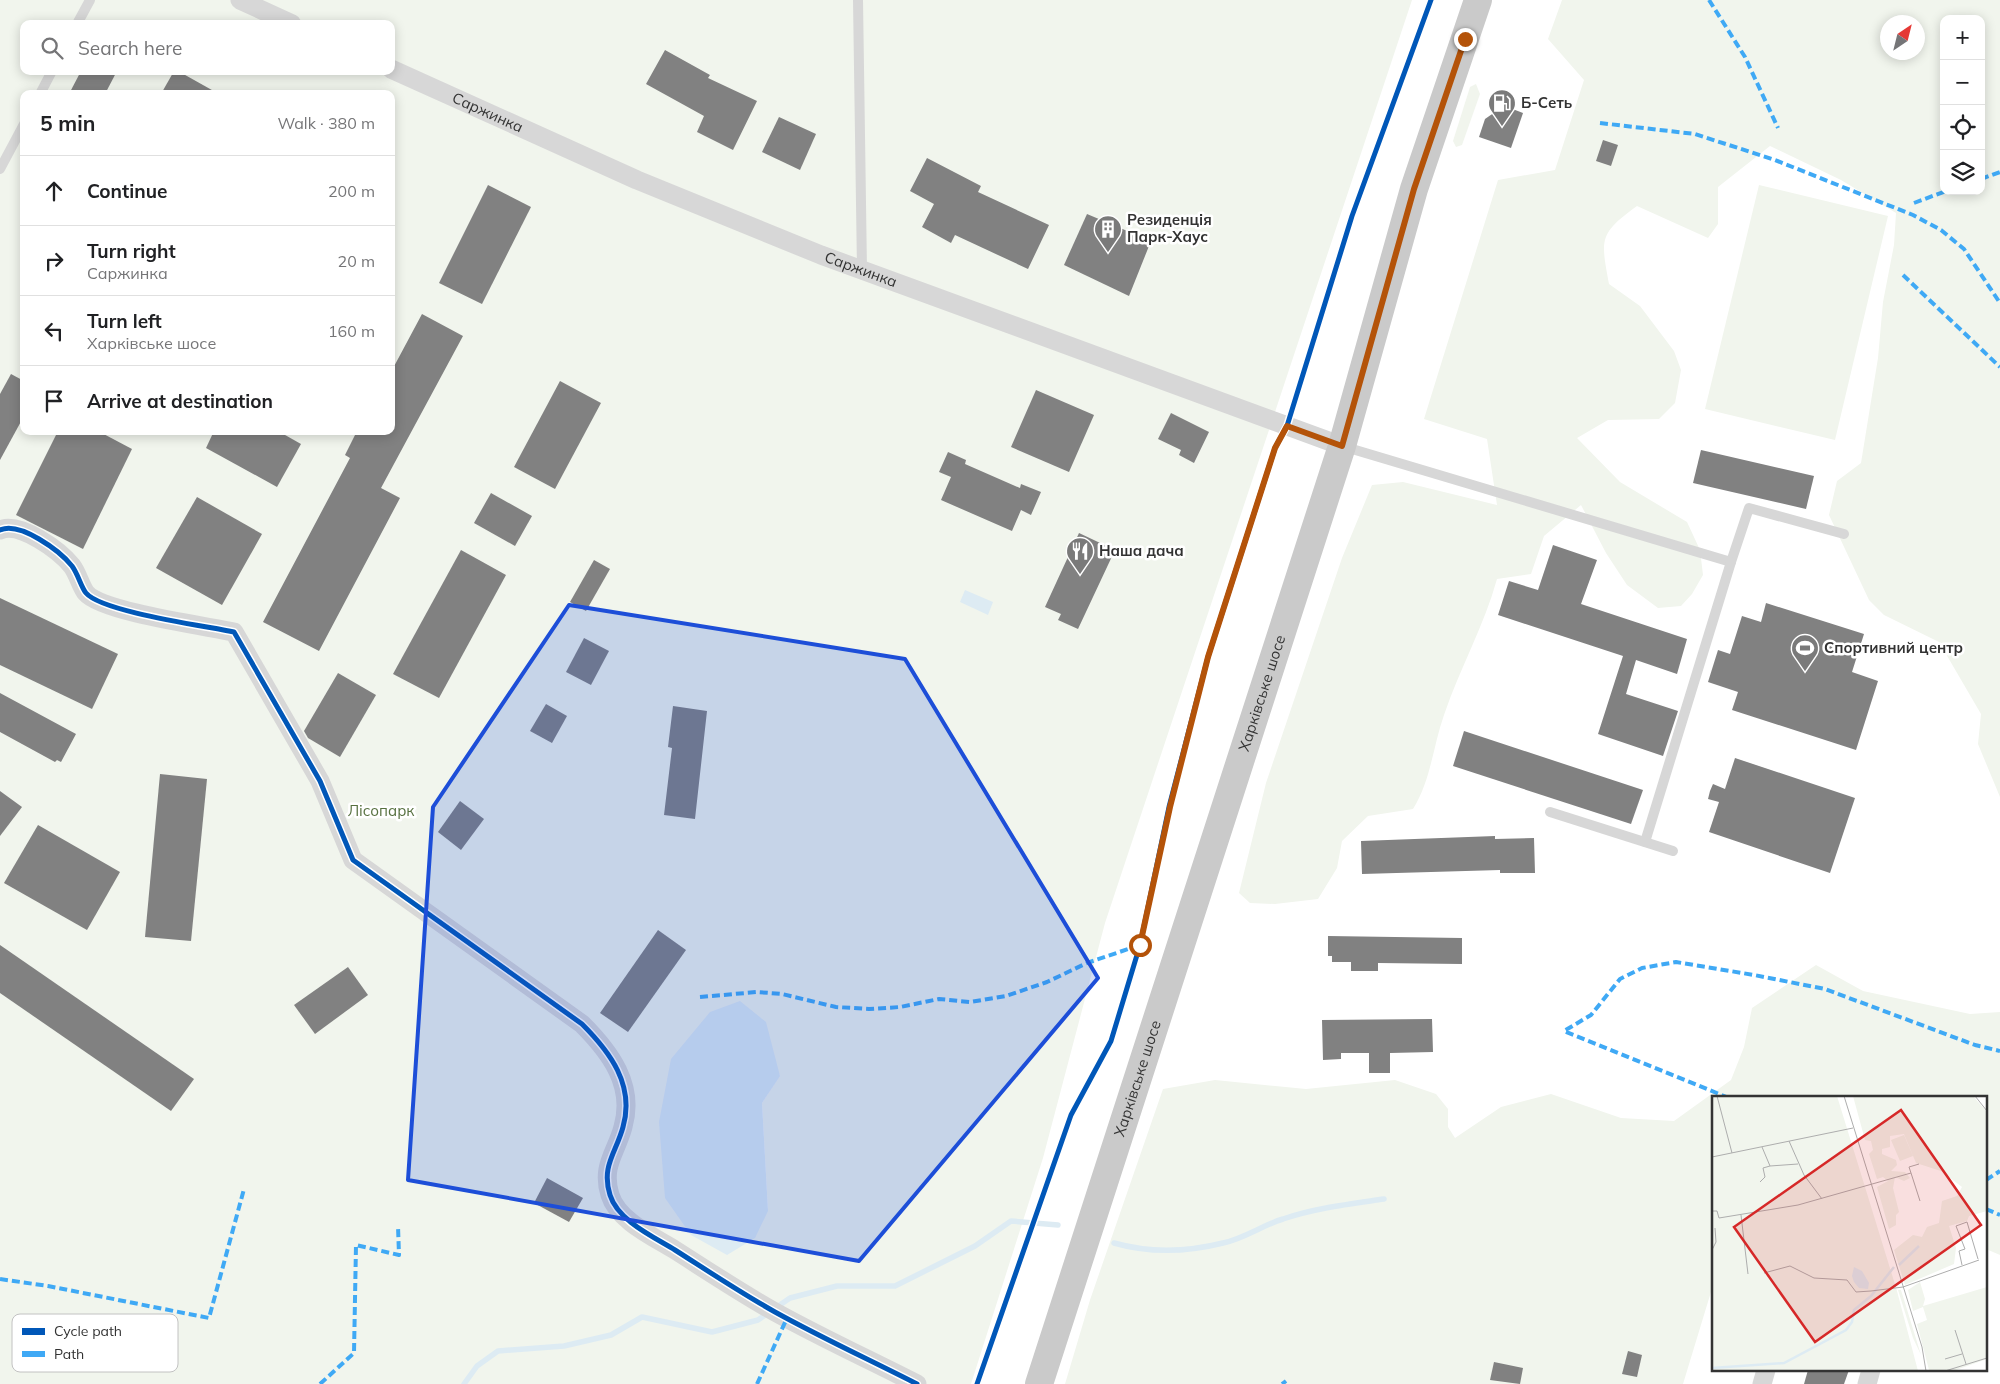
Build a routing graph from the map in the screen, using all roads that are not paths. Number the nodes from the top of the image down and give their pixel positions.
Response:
1 (90, 0) edge
2 (240, 0) edge
3 (858, 0) edge
4 (1478, 0) edge
5 (79, 20) edge
6 (283, 20) edge
7 (395, 71) edge
8 (50, 75) edge
9 (42, 90) edge
10 (20, 131) edge
11 (0, 168) edge
12 (862, 270) junction
13 (1342, 446) junction
14 (0, 530) edge
15 (1844, 534) dead end
16 (1732, 562) junction
17 (1550, 812) dead end
18 (1645, 842) junction
19 (1673, 850) dead end
20 (1871, 1372) edge
21 (917, 1384) edge
22 (1039, 1384) edge
23 (1867, 1384) edge

1 - 5 lane
2 - 6 street
3 - 12 lane
4 - 13 main road, Харківське шосе
7 - 12 street, Саржинка
8 - 9 lane
10 - 11 lane
12 - 13 street, Саржинка
13 - 16 lane
13 - 22 main road, Харківське шосе
14 - 21 street
15 - 16 lane
16 - 18 lane
17 - 18 lane
18 - 19 lane
20 - 23 street

